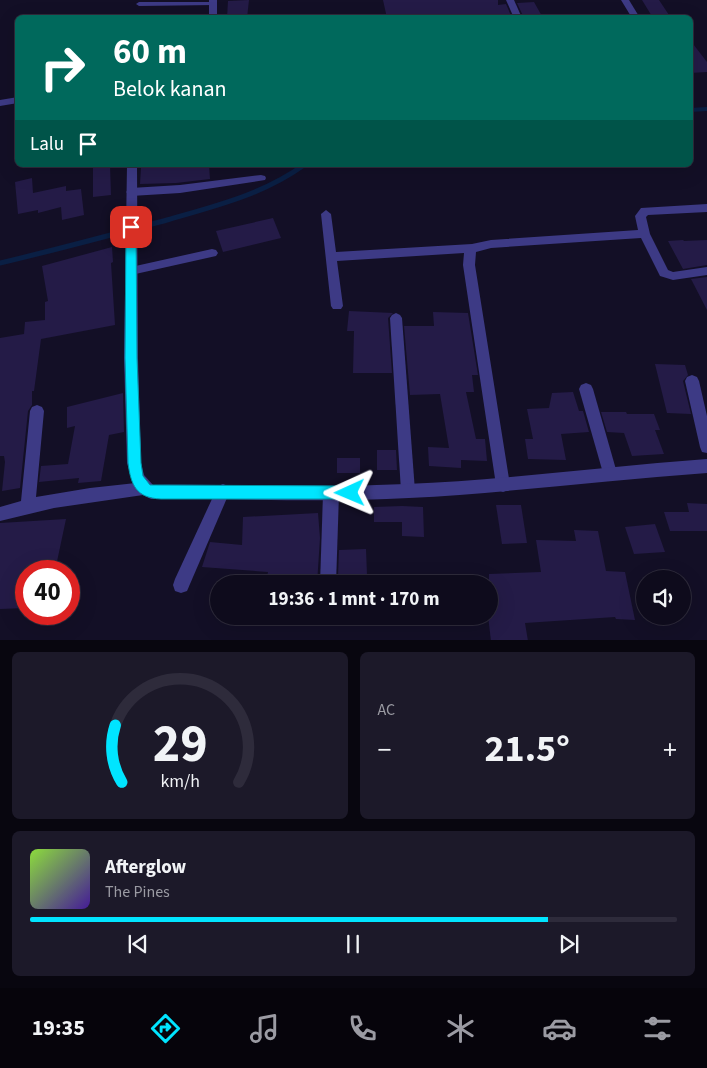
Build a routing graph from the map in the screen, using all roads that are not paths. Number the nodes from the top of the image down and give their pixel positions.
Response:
1 (510, 0) edge
2 (625, 0) edge
3 (213, 2) edge
4 (139, 4) dead end
5 (213, 15) edge
6 (517, 15) edge
7 (634, 15) edge
8 (15, 100) edge
9 (0, 103) edge
10 (132, 167) edge
11 (261, 178) dead end
12 (131, 192) junction
13 (707, 208) edge
14 (326, 214) dead end
15 (644, 234) junction
16 (471, 248) junction
17 (212, 253) dead end
18 (331, 257) junction
19 (130, 271) junction
20 (707, 271) edge
21 (337, 306) dead end
22 (396, 318) dead end
23 (692, 381) dead end
24 (586, 389) dead end
25 (37, 411) dead end
26 (707, 447) edge
27 (707, 466) edge
28 (610, 473) junction
29 (504, 485) junction
30 (145, 489) junction
31 (223, 491) junction
32 (408, 491) junction
33 (330, 494) junction
34 (28, 506) junction
35 (0, 514) edge
36 (328, 575) edge
37 (180, 585) dead end

1 - 6 street
2 - 7 street
3 - 4 lane
3 - 5 street
8 - 9 street
10 - 12 street
11 - 12 street
12 - 19 street
13 - 15 street
14 - 18 street
15 - 16 street
15 - 20 street
16 - 18 street
16 - 29 street
17 - 19 street
18 - 21 street
19 - 30 street
22 - 32 street
23 - 26 street
24 - 28 street
25 - 34 street
27 - 28 street
28 - 29 street
29 - 32 street
30 - 31 street
30 - 34 street
31 - 33 street
31 - 37 street
32 - 33 street
33 - 36 street
34 - 35 street

